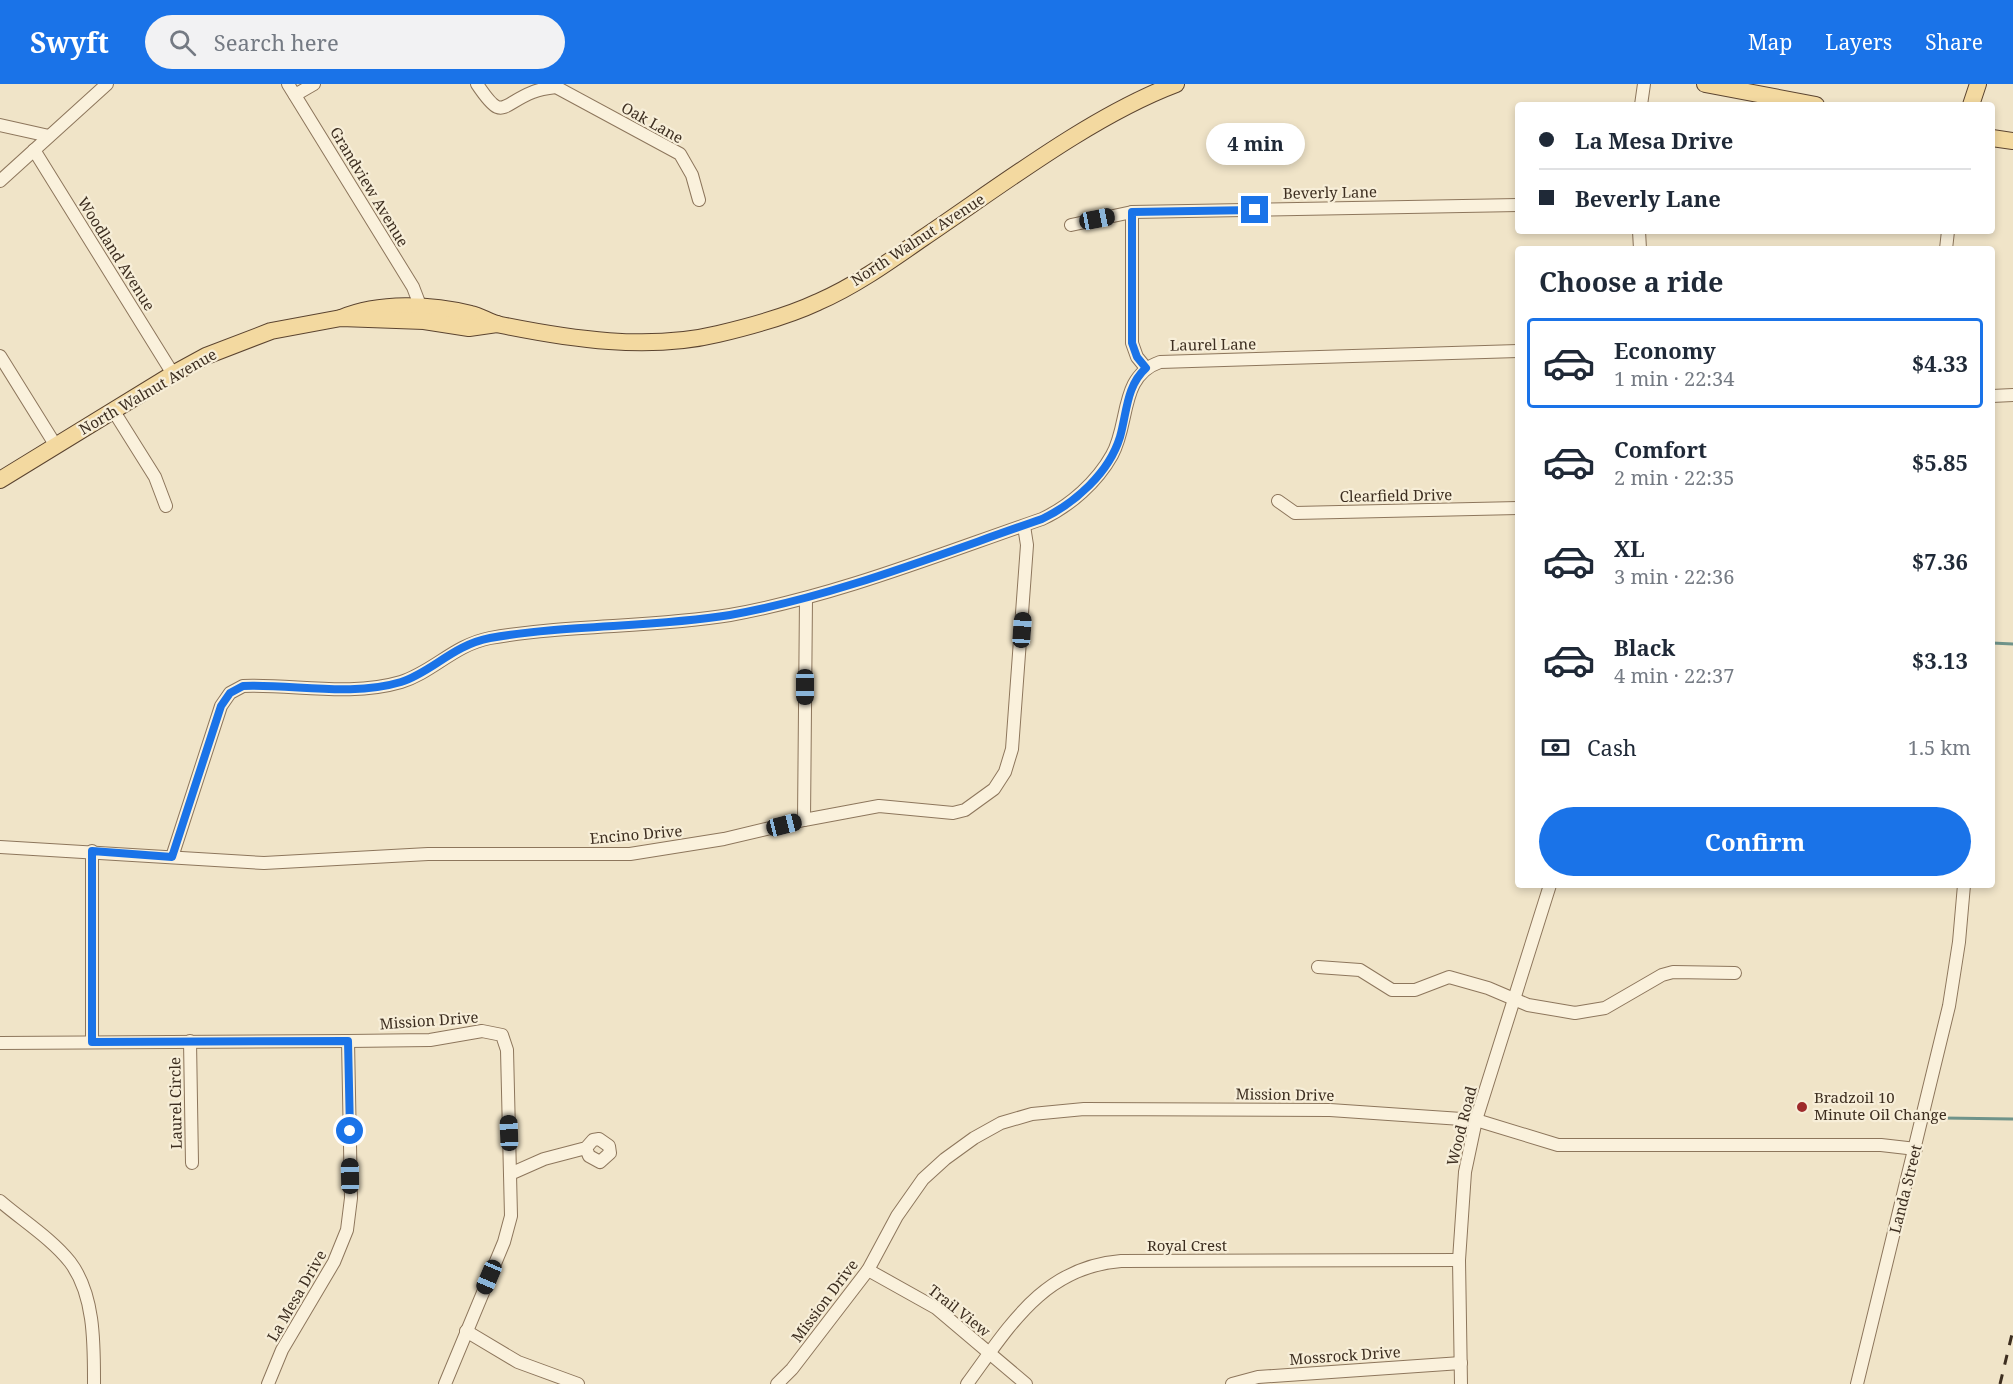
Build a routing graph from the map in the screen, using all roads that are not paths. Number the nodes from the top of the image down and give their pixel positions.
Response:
1 (107, 84) edge
2 (314, 84) edge
3 (477, 84) edge
4 (1176, 84) edge
5 (1644, 84) edge
6 (1705, 84) edge
7 (1978, 84) edge
8 (291, 89) edge
9 (1641, 102) edge
10 (1800, 102) edge
11 (1972, 102) edge
12 (0, 125) edge
13 (50, 136) junction
14 (1995, 138) edge
15 (2013, 141) edge
16 (34, 150) junction
17 (0, 181) edge
18 (699, 200) dead end
19 (1515, 205) edge
20 (1132, 212) junction
21 (1071, 225) dead end
22 (418, 308) junction
23 (341, 318) junction
24 (497, 324) junction
25 (1515, 351) edge
26 (0, 356) edge
27 (1146, 368) junction
28 (173, 374) junction
29 (2013, 395) edge
30 (1995, 396) edge
31 (113, 410) junction
32 (56, 446) junction
33 (0, 480) edge
34 (1278, 501) dead end
35 (166, 506) dead end
36 (1515, 508) edge
37 (1024, 526) junction
38 (806, 598) junction
39 (804, 820) junction
40 (0, 847) edge
41 (92, 851) junction
42 (172, 857) junction
43 (1549, 888) edge
44 (1964, 888) edge
45 (1318, 967) dead end
46 (1735, 973) dead end
47 (1515, 998) junction
48 (190, 1041) junction
49 (348, 1041) junction
50 (92, 1042) junction
51 (0, 1043) edge
52 (1476, 1120) junction
53 (586, 1148) dead end
54 (1916, 1149) junction
55 (192, 1163) dead end
56 (510, 1174) junction
57 (0, 1201) edge
58 (1459, 1260) junction
59 (868, 1270) junction
60 (466, 1331) junction
61 (990, 1353) junction
62 (1461, 1363) junction
63 (94, 1384) edge
64 (268, 1384) edge
65 (445, 1384) edge
66 (578, 1384) edge
67 (777, 1384) edge
68 (967, 1384) edge
69 (1026, 1384) edge
70 (1232, 1384) edge
71 (1461, 1384) edge
72 (1857, 1384) edge

1 - 13 street
2 - 8 street
3 - 18 street, Oak Lane
4 - 24 main road, North Walnut Avenue
5 - 9 street
6 - 10 main road
7 - 11 main road
8 - 22 street, Grandview Avenue
12 - 13 street
13 - 16 street
14 - 15 main road
16 - 17 street
16 - 28 street, Woodland Avenue
19 - 20 street, Beverly Lane
20 - 21 street, Beverly Lane
20 - 27 street
22 - 23 main road, North Walnut Avenue
22 - 24 main road, North Walnut Avenue
23 - 24 main road, North Walnut Avenue
23 - 28 main road, North Walnut Avenue
25 - 27 street, Laurel Lane
26 - 32 street
27 - 37 street
28 - 31 main road, North Walnut Avenue
29 - 30 street
31 - 32 main road, North Walnut Avenue
31 - 35 street
32 - 33 main road, North Walnut Avenue
34 - 36 street, Clearfield Drive
37 - 38 street
37 - 39 street, Encino Drive
38 - 39 street
38 - 42 street
39 - 42 street, Encino Drive
40 - 41 street, Encino Drive
41 - 42 street, Encino Drive
41 - 50 street
43 - 47 street, Wood Road
44 - 54 street, Landa Street
45 - 47 street
46 - 47 street
47 - 52 street, Wood Road
48 - 49 street, Mission Drive
48 - 50 street, Mission Drive
48 - 55 street, Laurel Circle
49 - 56 street, Mission Drive
49 - 64 street, La Mesa Drive
50 - 51 street, Mission Drive
52 - 54 street, Mission Drive
52 - 58 street, Wood Road
52 - 59 street, Mission Drive
53 - 56 street
54 - 72 street, Landa Street
56 - 60 street, Mission Drive
57 - 63 street
58 - 61 street, Royal Crest
58 - 62 street, Wood Road
59 - 61 street, Trail View
59 - 67 street, Mission Drive
60 - 65 street, Mission Drive
60 - 66 street
61 - 68 street, Royal Crest
61 - 69 street, Trail View
62 - 70 street, Mossrock Drive
62 - 71 street, Wood Road

